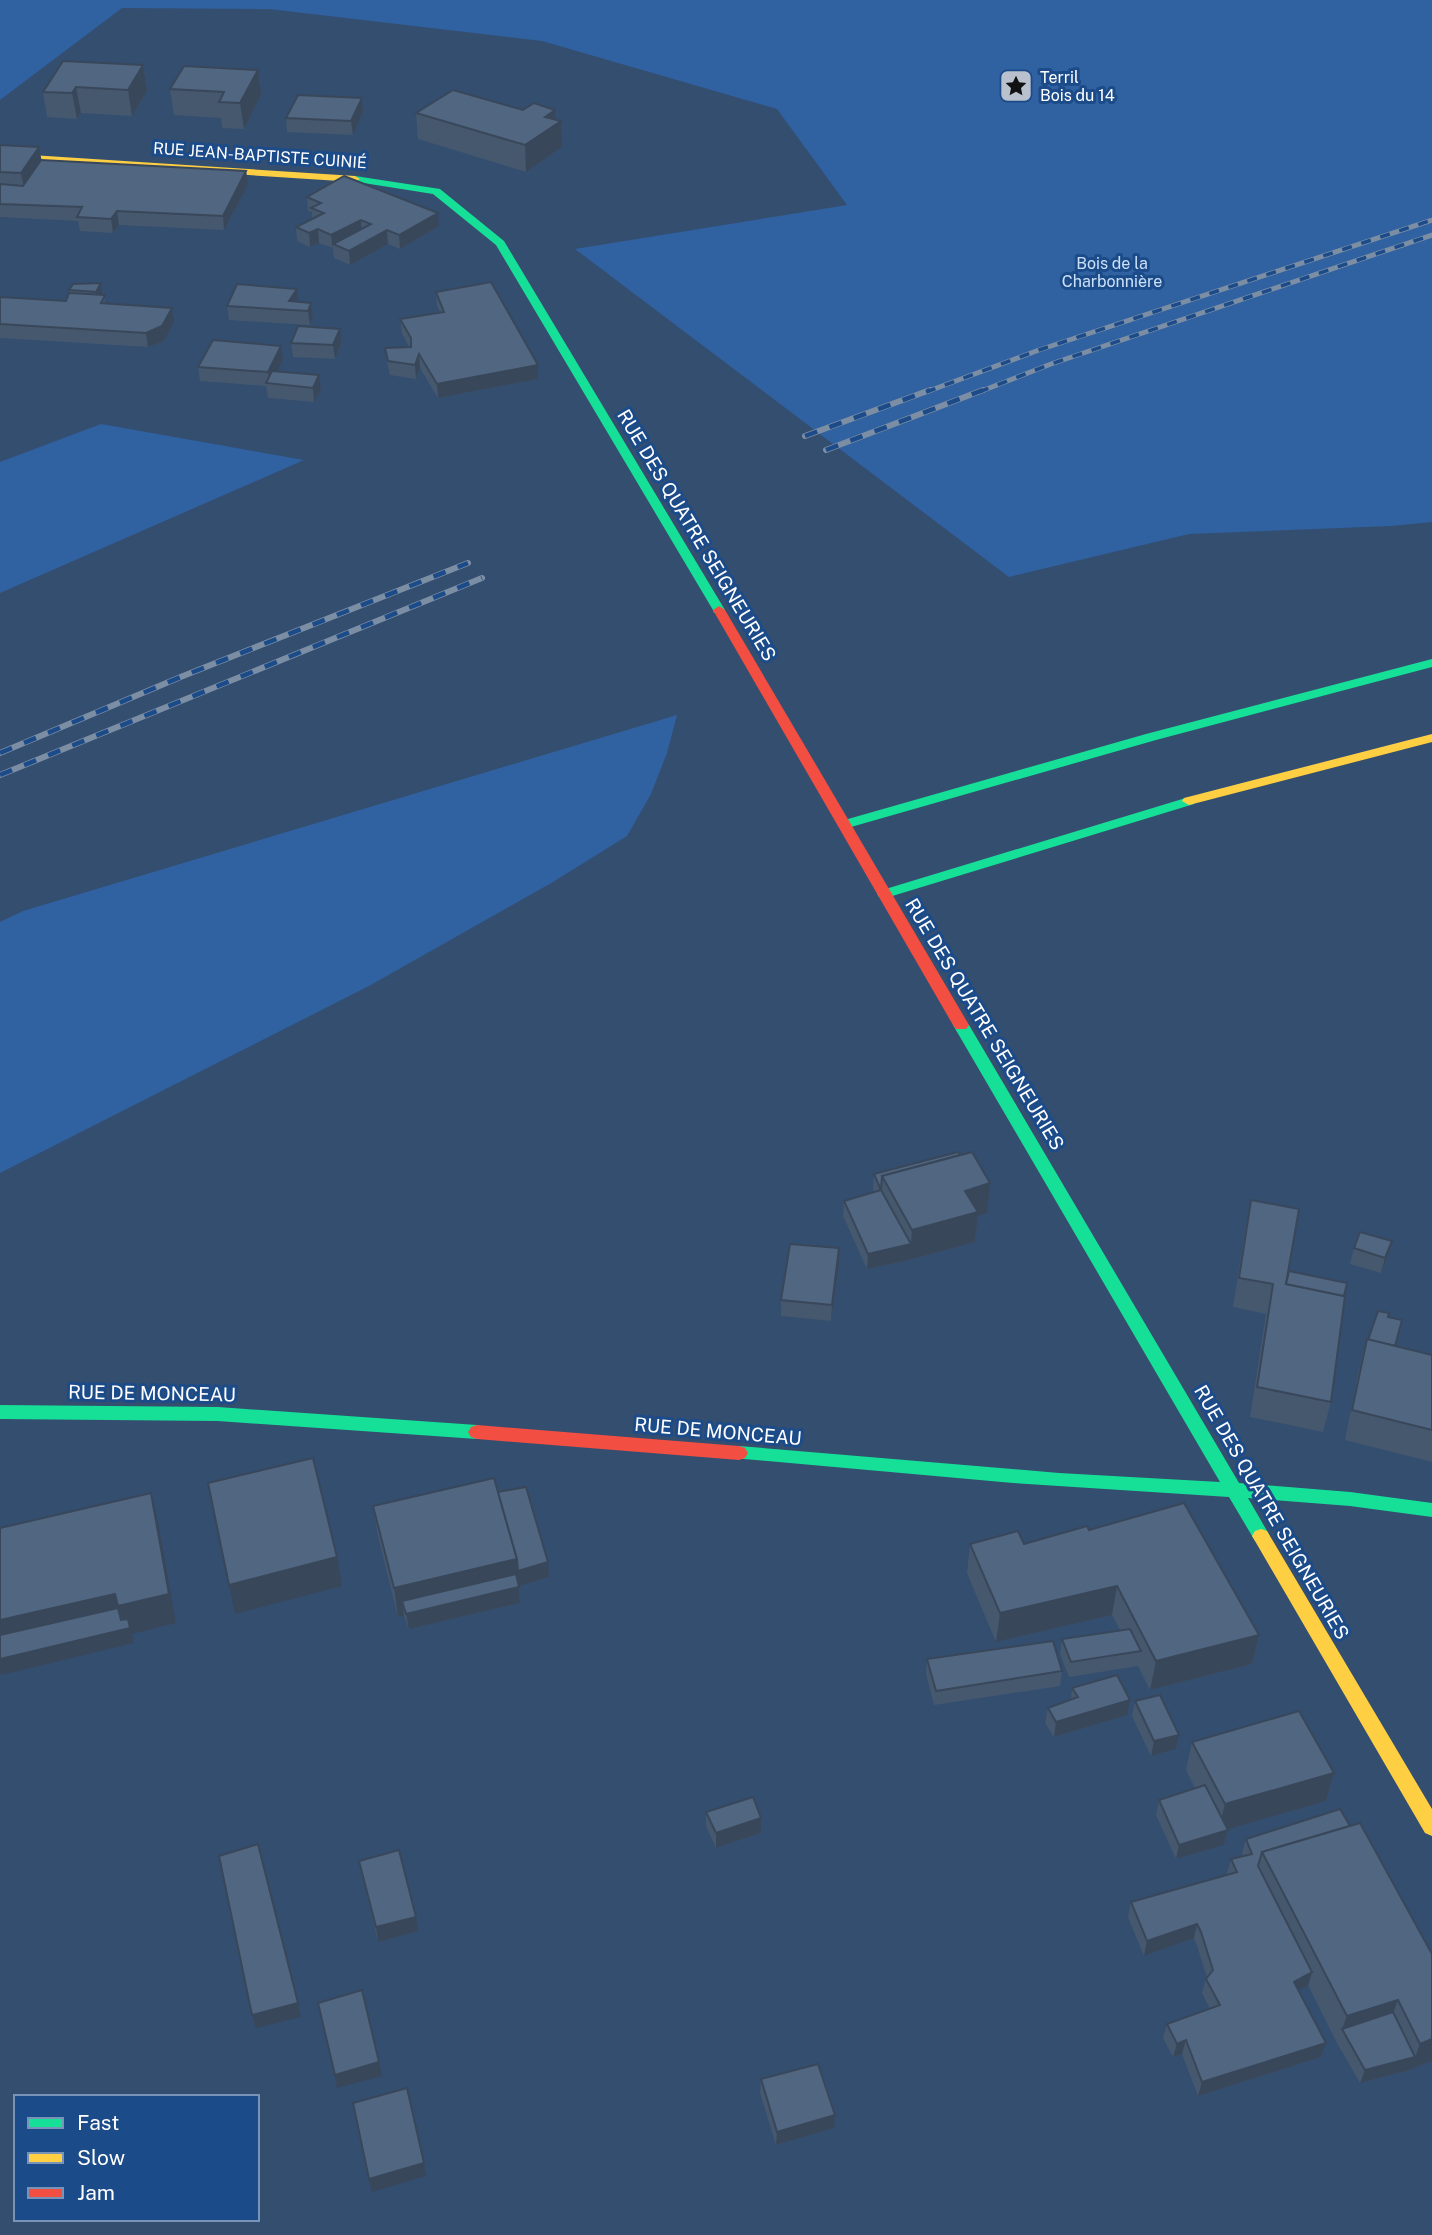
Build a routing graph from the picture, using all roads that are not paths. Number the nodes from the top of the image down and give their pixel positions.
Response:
1 (0, 156) edge
2 (499, 243) joint
3 (1432, 663) edge
4 (1432, 738) edge
5 (846, 824) junction
6 (884, 894) junction
7 (0, 1412) edge
8 (1234, 1489) junction
9 (1432, 1510) edge
10 (1432, 1827) edge

1 - 2 street, RUE JEAN-BAPTISTE CUINIÉ
2 - 5 street, RUE DES QUATRE SEIGNEURIES
3 - 5 street
4 - 6 street
5 - 6 street, RUE DES QUATRE SEIGNEURIES
6 - 8 street, RUE DES QUATRE SEIGNEURIES
7 - 8 street, RUE DE MONCEAU
8 - 9 street, RUE DE MONCEAU
8 - 10 street, RUE DES QUATRE SEIGNEURIES

